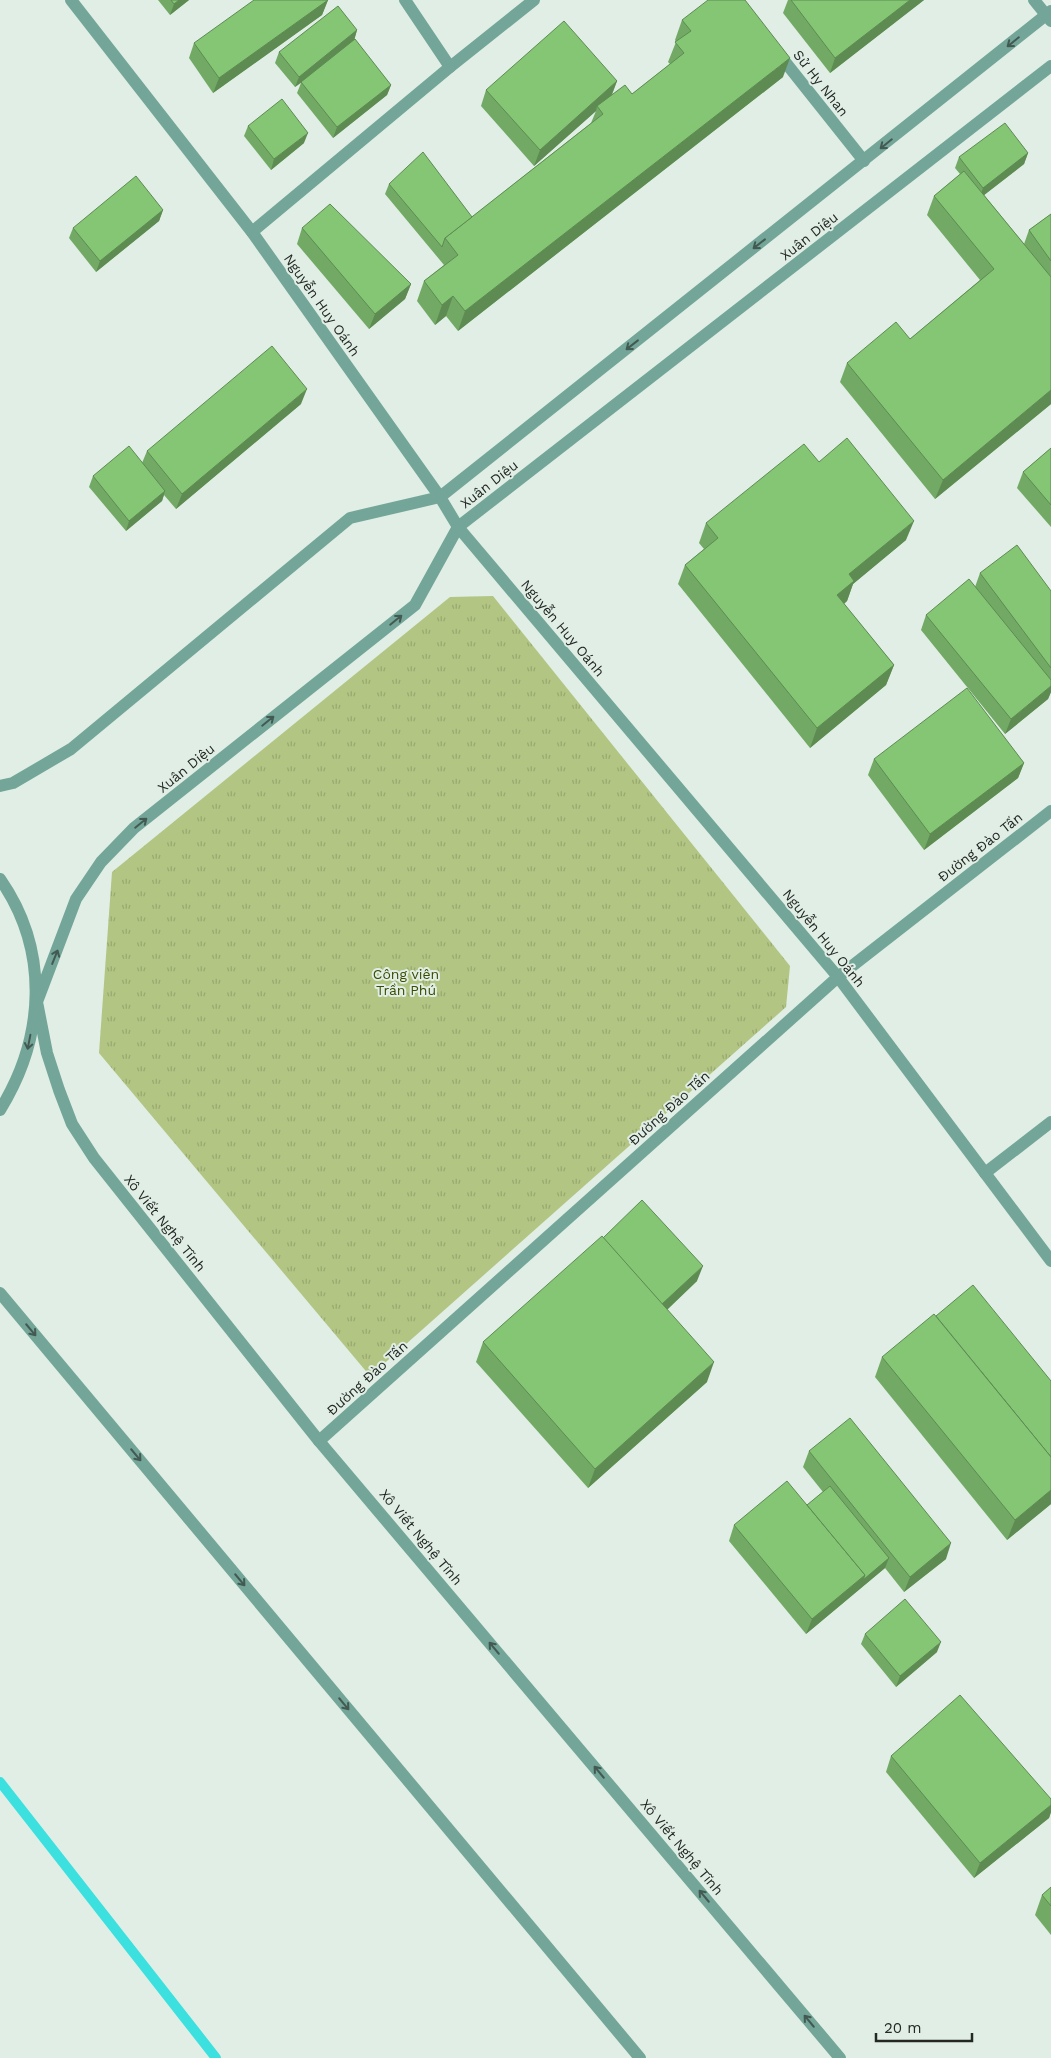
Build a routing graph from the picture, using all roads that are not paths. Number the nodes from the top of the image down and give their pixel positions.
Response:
1 (71, 0) edge
2 (405, 0) edge
3 (534, 0) edge
4 (1034, 0) edge
5 (1049, 16) edge
6 (772, 46) edge
7 (1051, 66) edge
8 (450, 67) junction
9 (864, 162) junction
10 (252, 232) junction
11 (440, 497) junction
12 (458, 527) junction
13 (0, 786) edge
14 (1051, 811) edge
15 (0, 879) edge
16 (838, 977) junction
17 (37, 1002) junction
18 (0, 1110) edge
19 (1051, 1122) edge
20 (985, 1173) junction
21 (1051, 1261) edge
22 (0, 1293) edge
23 (320, 1440) junction
24 (640, 2058) edge
25 (840, 2058) edge

1 - 10 street, Nguyễn Huy Oánh
2 - 8 street
3 - 8 street
4 - 5 street
5 -> 9 street, Xuân Diệu
6 - 9 street, Sử Hy Nhan
7 - 12 street, Xuân Diệu
8 - 10 street
9 -> 11 street, Xuân Diệu
10 - 11 street, Nguyễn Huy Oánh
11 - 12 street, Nguyễn Huy Oánh
11 - 13 street, Xuân Diệu
12 - 16 street, Nguyễn Huy Oánh
17 -> 12 street, Xuân Diệu
14 - 16 street, Đường Đào Tấn
15 - 17 street
16 - 20 street, Nguyễn Huy Oánh
16 - 23 street, Đường Đào Tấn
17 -> 18 street
17 - 23 street, Xô Viết Nghệ Tĩnh
19 - 20 street
20 - 21 street, Nguyễn Huy Oánh
22 -> 24 street
25 -> 23 street, Xô Viết Nghệ Tĩnh

